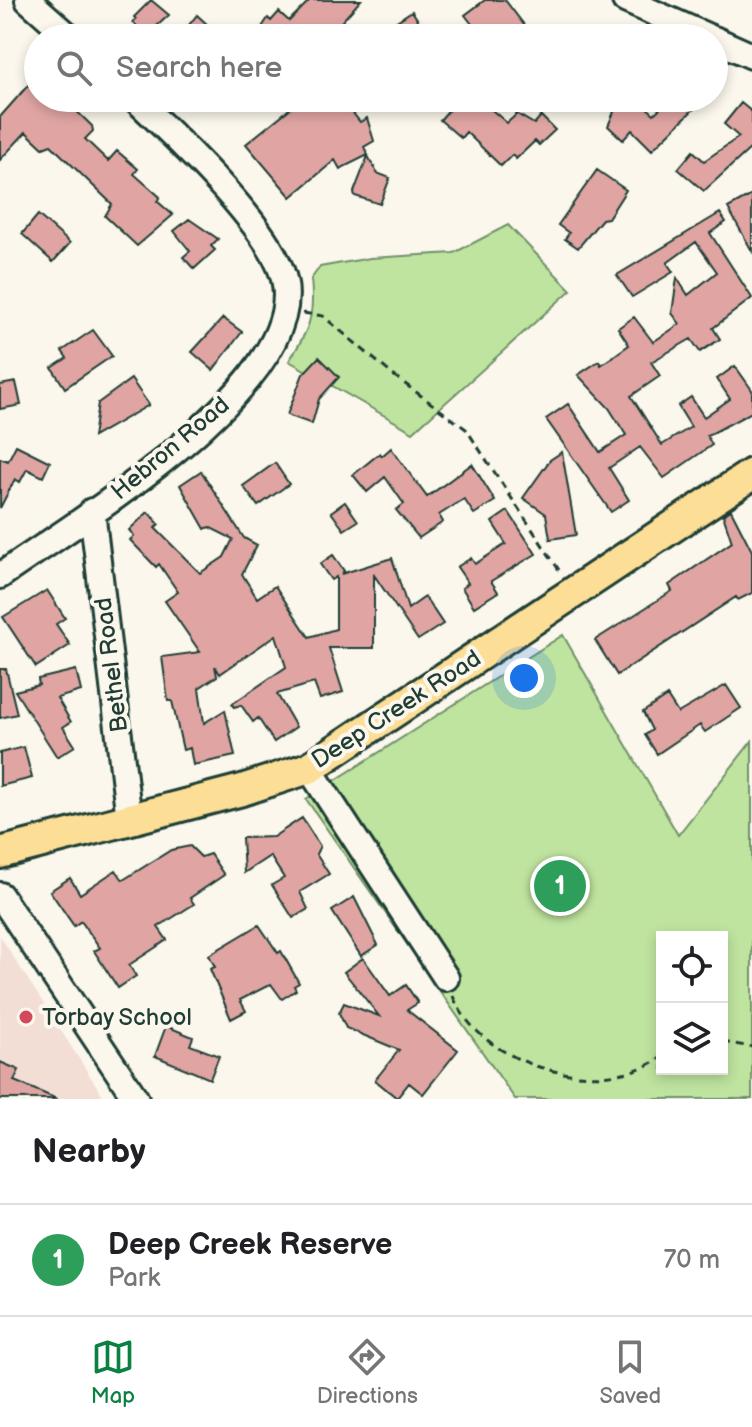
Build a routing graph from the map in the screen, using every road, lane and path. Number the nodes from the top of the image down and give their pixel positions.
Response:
1 (28, 0) edge
2 (625, 0) edge
3 (55, 24) edge
4 (679, 24) edge
5 (728, 46) edge
6 (752, 56) edge
7 (149, 112) edge
8 (287, 311) junction
9 (752, 474) edge
10 (92, 511) junction
11 (0, 576) edge
12 (573, 591) junction
13 (309, 768) junction
14 (129, 819) junction
15 (0, 853) edge
16 (0, 895) edge
17 (446, 978) joint
18 (728, 1043) edge
19 (752, 1047) edge
20 (656, 1061) edge
21 (136, 1099) edge

1 - 3 street
2 - 4 street
5 - 6 street
7 - 8 street
8 - 10 street, Hebron Road
8 - 12 path
9 - 12 main road, Deep Creek Road
10 - 11 street, Hebron Road
10 - 14 street, Bethel Road
12 - 13 main road, Deep Creek Road
13 - 14 main road, Deep Creek Road
13 - 17 street
14 - 15 main road, Deep Creek Road
16 - 21 street
17 - 20 path
18 - 19 path

